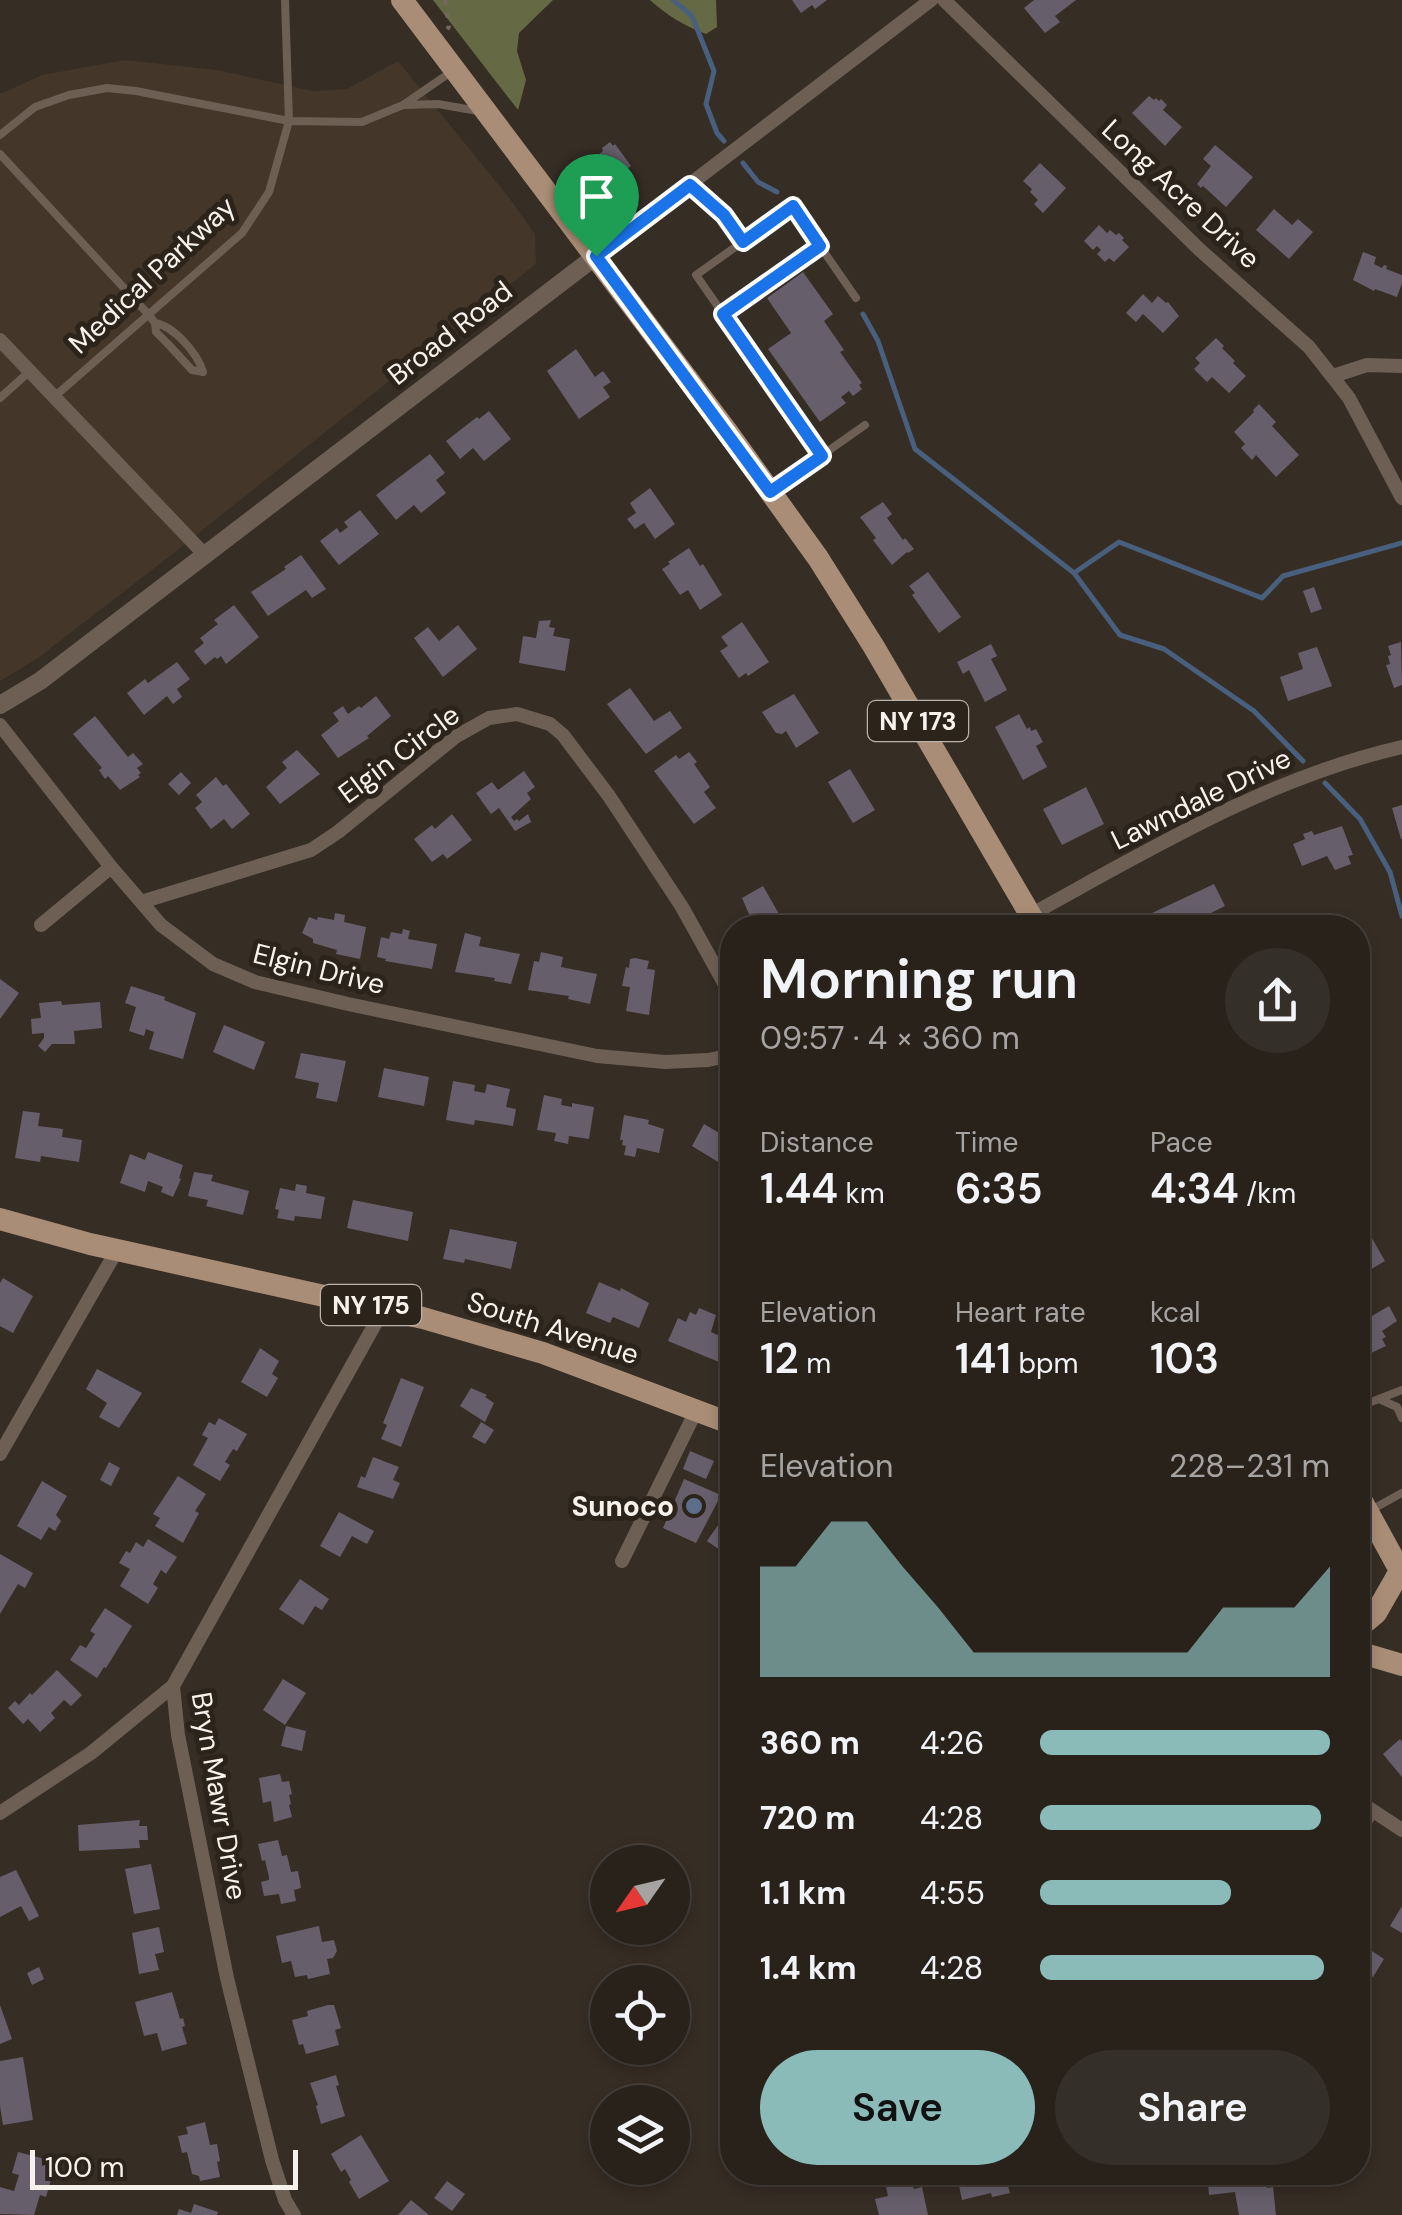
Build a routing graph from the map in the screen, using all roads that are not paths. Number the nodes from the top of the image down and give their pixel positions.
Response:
1 (285, 0) edge
2 (402, 0) edge
3 (931, 0) edge
4 (944, 0) edge
5 (455, 69) junction
6 (404, 106) junction
7 (488, 113) junction
8 (289, 121) junction
9 (0, 135) edge
10 (0, 154) edge
11 (690, 185) junction
12 (743, 242) junction
13 (820, 246) junction
14 (596, 256) junction
15 (856, 298) dead end
16 (723, 314) junction
17 (152, 319) junction
18 (0, 340) edge
19 (1402, 366) edge
20 (30, 372) junction
21 (1333, 376) junction
22 (54, 397) junction
23 (0, 398) edge
24 (864, 425) dead end
25 (822, 456) junction
26 (770, 492) junction
27 (1402, 498) edge
28 (206, 556) junction
29 (0, 705) edge
30 (0, 725) edge
31 (1402, 747) edge
32 (112, 867) junction
33 (141, 902) junction
34 (1030, 915) edge
35 (1045, 915) edge
36 (40, 925) dead end
37 (720, 975) edge
38 (720, 1058) edge
39 (0, 1219) edge
40 (117, 1250) junction
41 (384, 1308) junction
42 (1402, 1390) edge
43 (1379, 1399) junction
44 (1370, 1402) edge
45 (697, 1410) junction
46 (1402, 1418) edge
47 (720, 1419) edge
48 (0, 1454) edge
49 (1402, 1493) edge
50 (1370, 1502) edge
51 (1370, 1517) edge
52 (622, 1561) dead end
53 (1401, 1572) edge
54 (1370, 1617) edge
55 (1370, 1656) edge
56 (1402, 1665) edge
57 (173, 1686) junction
58 (1370, 1809) edge
59 (1375, 1812) junction
60 (0, 1813) edge
61 (1370, 1819) edge
62 (1402, 1830) edge
63 (294, 2215) edge

1 - 8 lane, Medical Parkway
2 - 5 main road, NY 173
3 - 11 street, Broad Road
4 - 21 street, Long Acre Drive
5 - 6 lane
5 - 7 main road, NY 173
6 - 7 lane
6 - 8 lane
7 - 14 main road, NY 173
8 - 9 lane
8 - 17 lane, Medical Parkway
10 - 17 lane
11 - 12 lane
11 - 14 street, Broad Road
12 - 13 lane
12 - 16 lane
13 - 15 lane
13 - 16 lane
14 - 26 main road, NY 173
14 - 28 street, Broad Road
16 - 25 lane
17 - 17 lane
17 - 22 lane, Medical Parkway
18 - 20 street
19 - 21 street
20 - 22 street
20 - 23 lane
21 - 27 street, Long Acre Drive
22 - 28 street
24 - 25 lane
25 - 26 lane
26 - 34 main road, NY 173
28 - 29 street, Broad Road
30 - 32 street, Elgin Drive
31 - 35 street, Lawndale Drive
32 - 33 street, Elgin Drive
32 - 36 street
33 - 37 street, Elgin Circle
33 - 38 street, Elgin Drive
39 - 40 main road, South Avenue / NY 175
40 - 41 main road, South Avenue / NY 175
40 - 48 street
41 - 45 main road, South Avenue / NY 175
41 - 57 street, Bryn Mawr Drive
42 - 43 lane
43 - 44 lane
43 - 46 lane
45 - 47 main road, South Avenue / NY 175
45 - 52 street
49 - 50 lane
51 - 53 main road
53 - 54 main road
55 - 56 main road
57 - 60 street
57 - 63 street, Bryn Mawr Drive
58 - 59 street
59 - 61 lane
59 - 62 street

